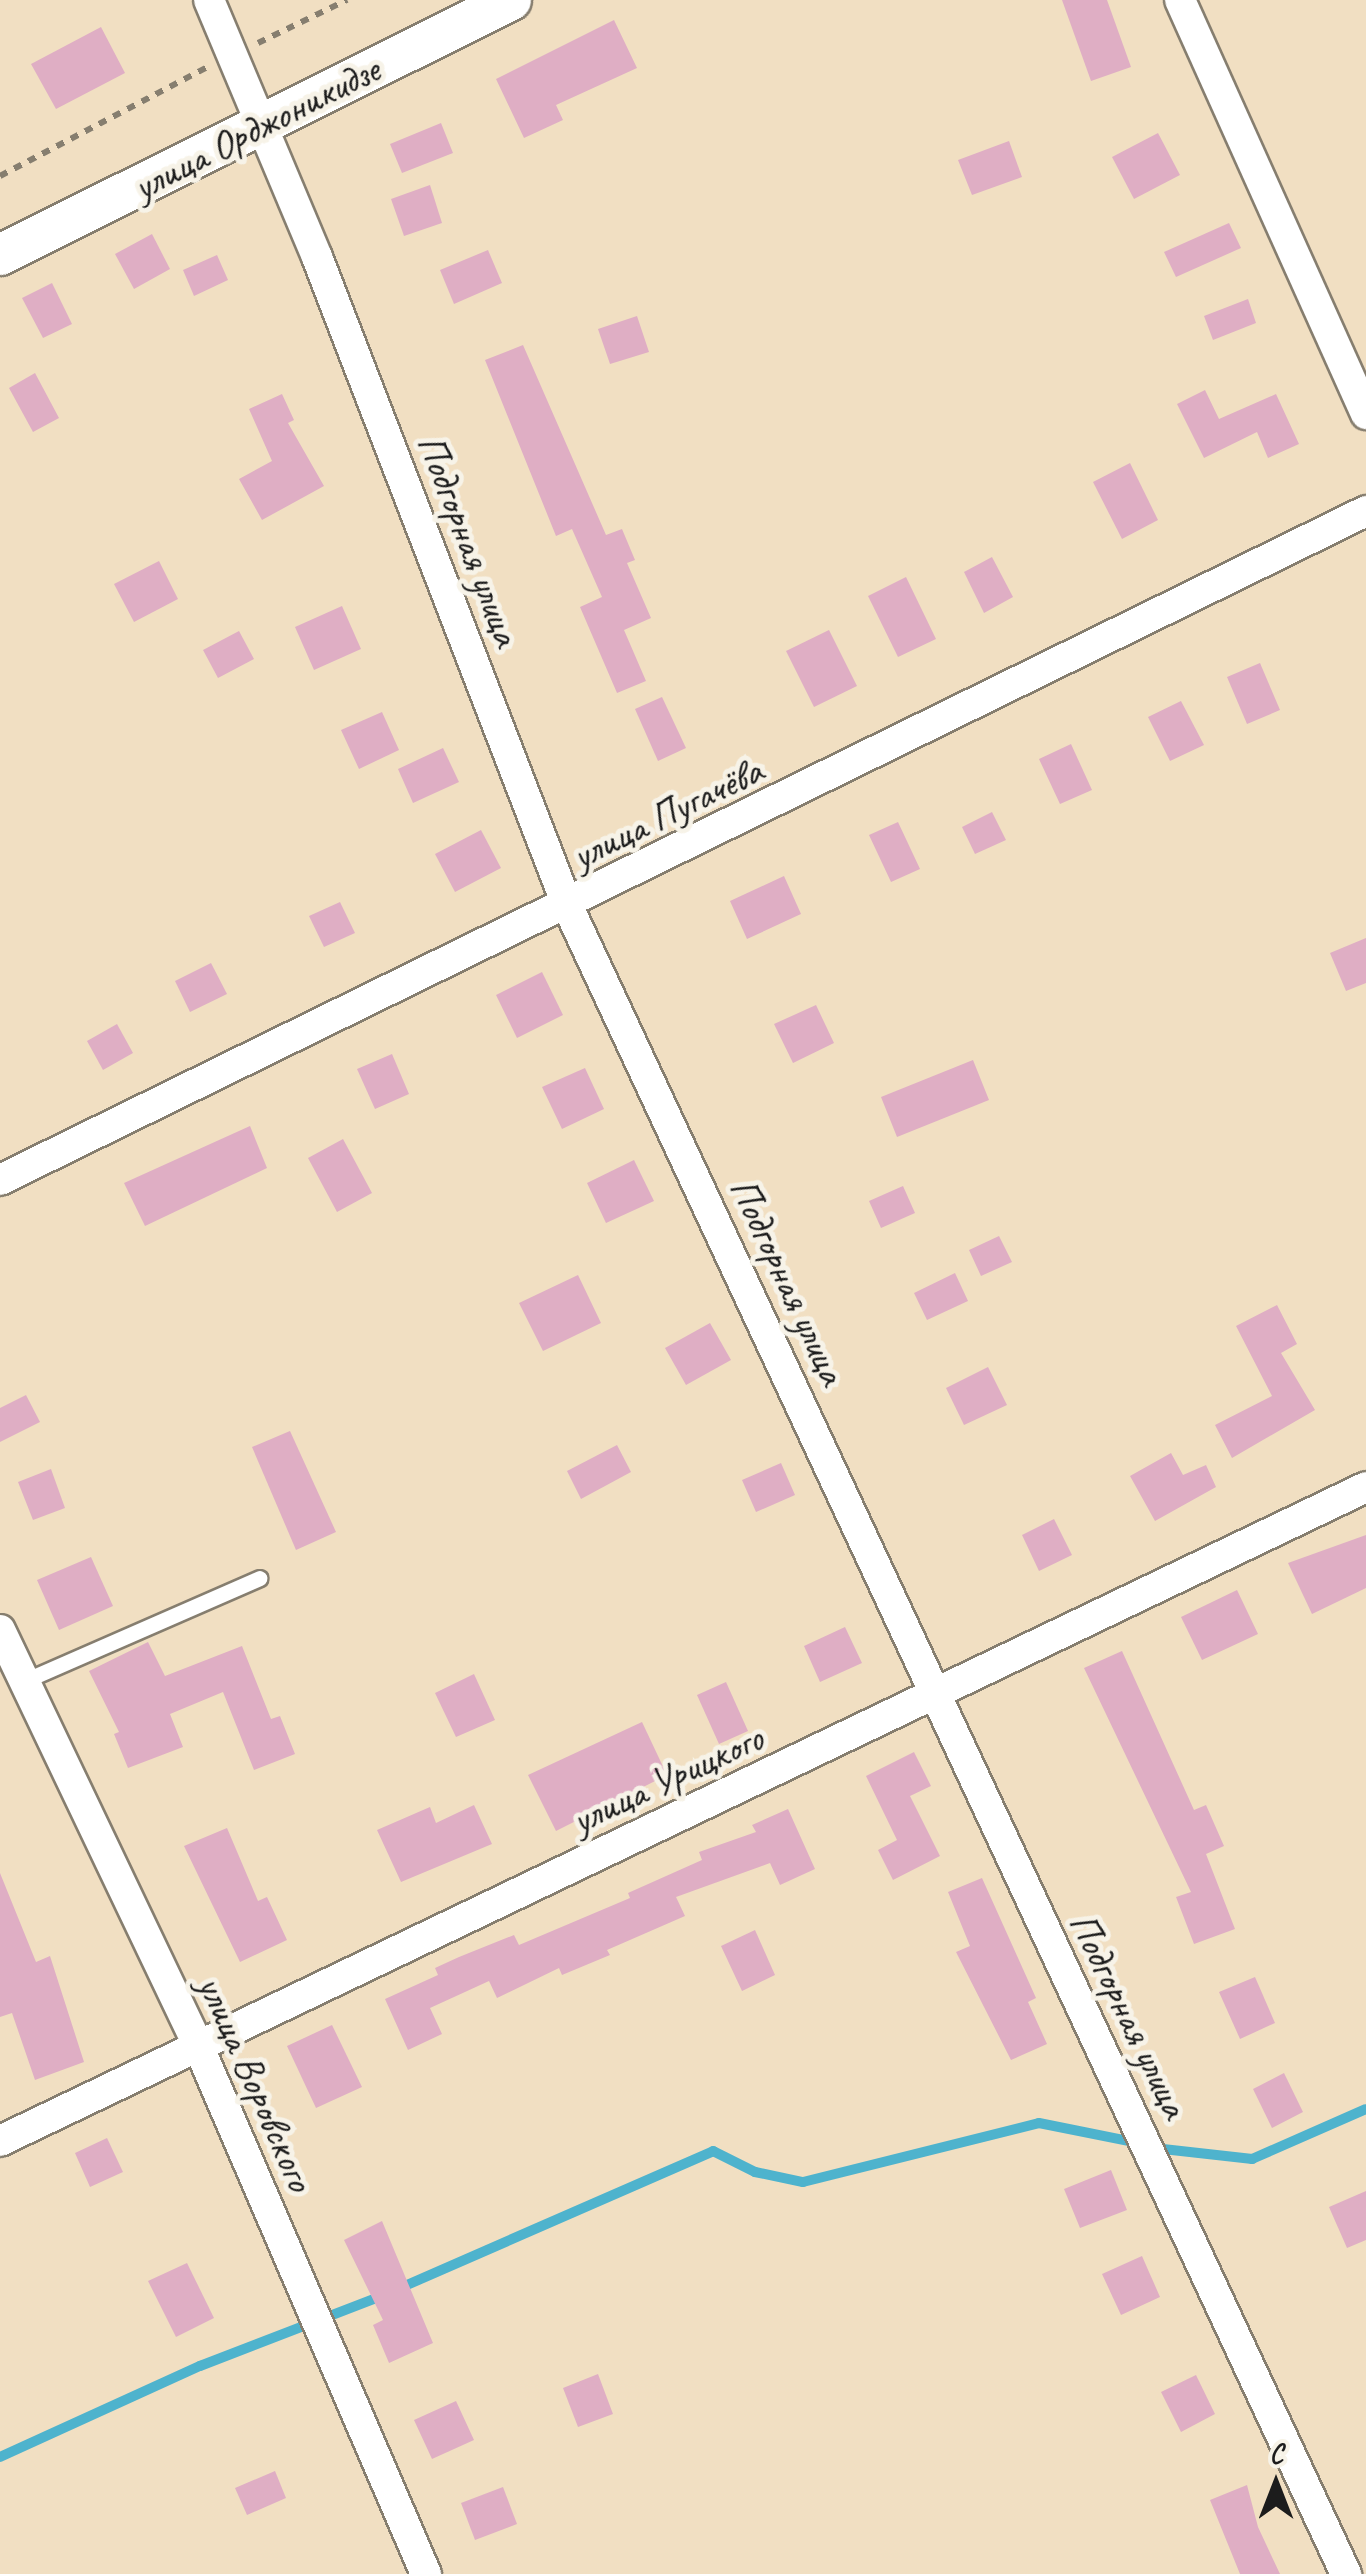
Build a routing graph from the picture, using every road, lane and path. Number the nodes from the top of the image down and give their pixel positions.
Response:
1 (209, 0) edge
2 (347, 0) edge
3 (511, 0) edge
4 (1180, 0) edge
5 (233, 54) junction
6 (264, 125) junction
7 (0, 176) edge
8 (0, 255) edge
9 (1366, 414) edge
10 (1366, 511) edge
11 (568, 907) junction
12 (0, 1180) edge
13 (1366, 1487) edge
14 (260, 1578) dead end
15 (0, 1630) edge
16 (24, 1681) junction
17 (935, 1698) junction
18 (197, 2042) junction
19 (0, 2142) edge
20 (426, 2574) edge
21 (1346, 2574) edge

1 - 5 street, Подгорная улица
2 - 5 path
3 - 6 street, улица Орджоникидзе
4 - 9 street
5 - 6 street, Подгорная улица
5 - 7 path
6 - 8 street, улица Орджоникидзе
6 - 11 street, Подгорная улица
10 - 11 street, улица Пугачёва
11 - 12 street, улица Пугачёва
11 - 17 street, Подгорная улица
13 - 17 street, улица Урицкого
14 - 16 lane
15 - 16 street, улица Воровского
16 - 18 street, улица Воровского
17 - 18 street, улица Урицкого
17 - 21 street, Подгорная улица
18 - 19 street, улица Урицкого
18 - 20 street, улица Воровского

